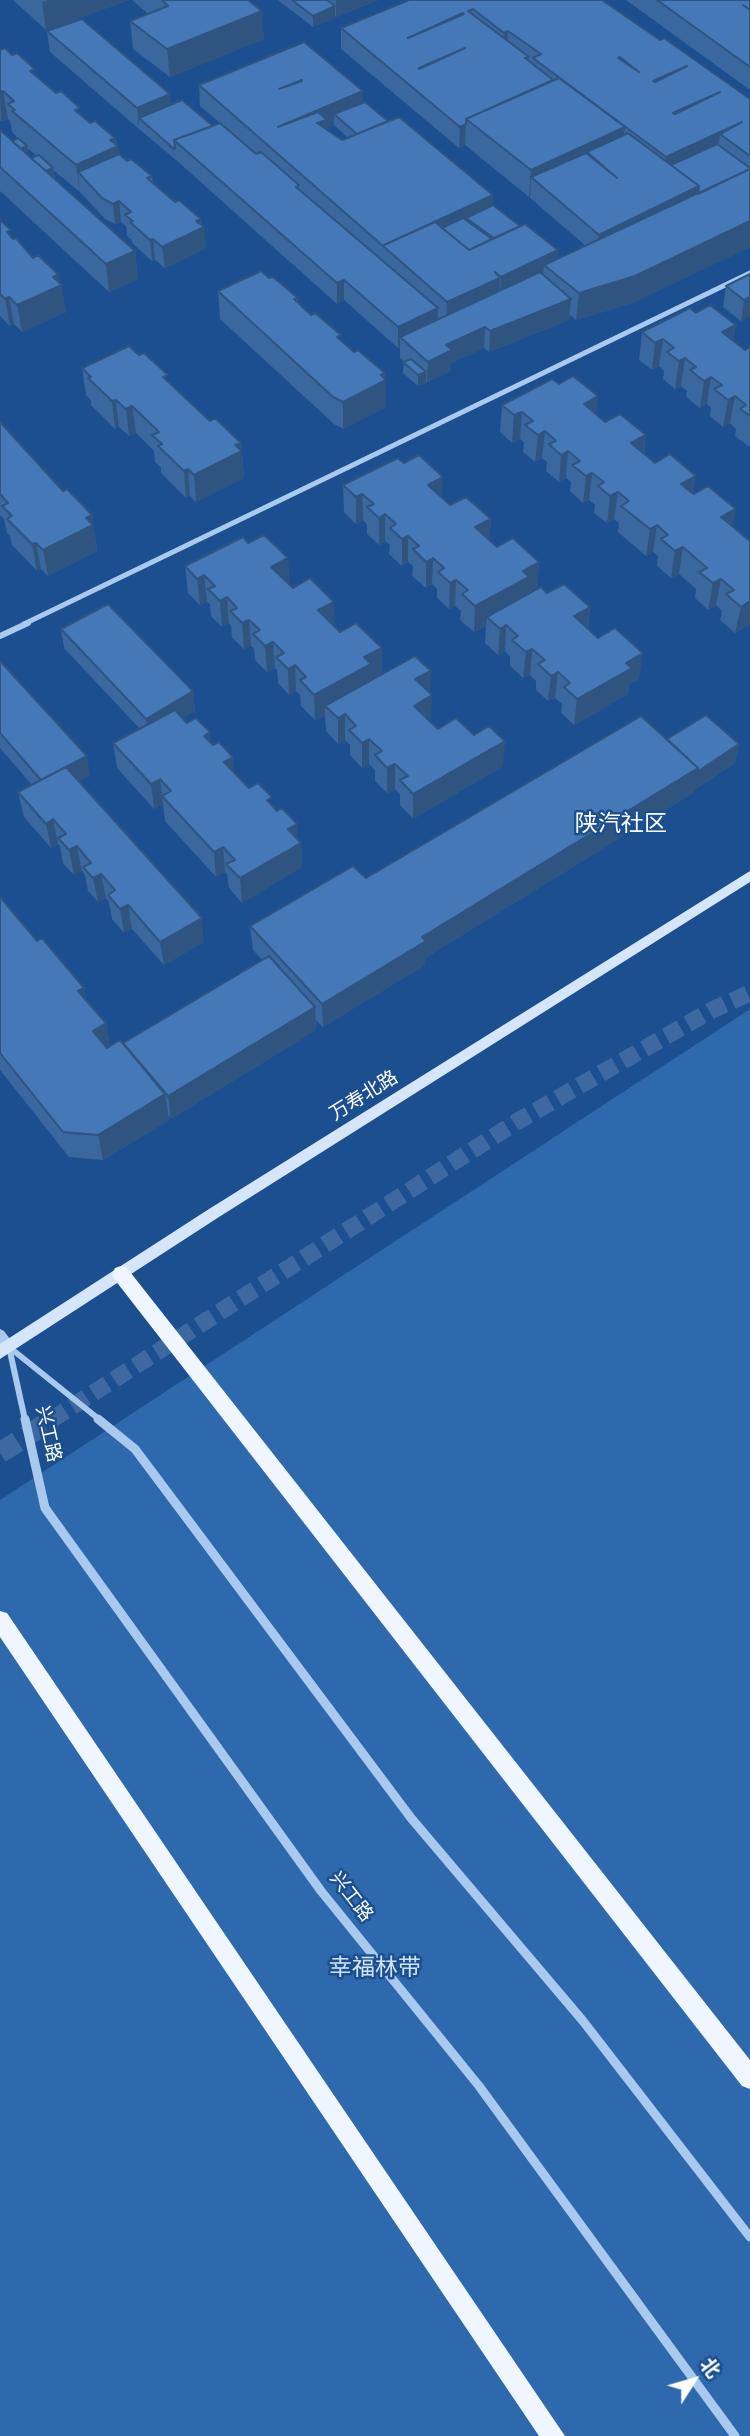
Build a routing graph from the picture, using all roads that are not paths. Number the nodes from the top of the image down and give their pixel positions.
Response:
1 (750, 273) edge
2 (0, 636) edge
3 (750, 876) edge
4 (121, 1274) junction
5 (3, 1345) edge
6 (0, 1620) edge
7 (750, 2078) edge
8 (750, 2238) edge
9 (553, 2436) edge
10 (735, 2436) edge

1 - 2 street
3 - 4 main road, 万寿北路
4 - 5 main road, 万寿北路
4 - 7 main road
5 - 8 street, 兴工路
5 - 10 street, 兴工路
6 - 9 main road

